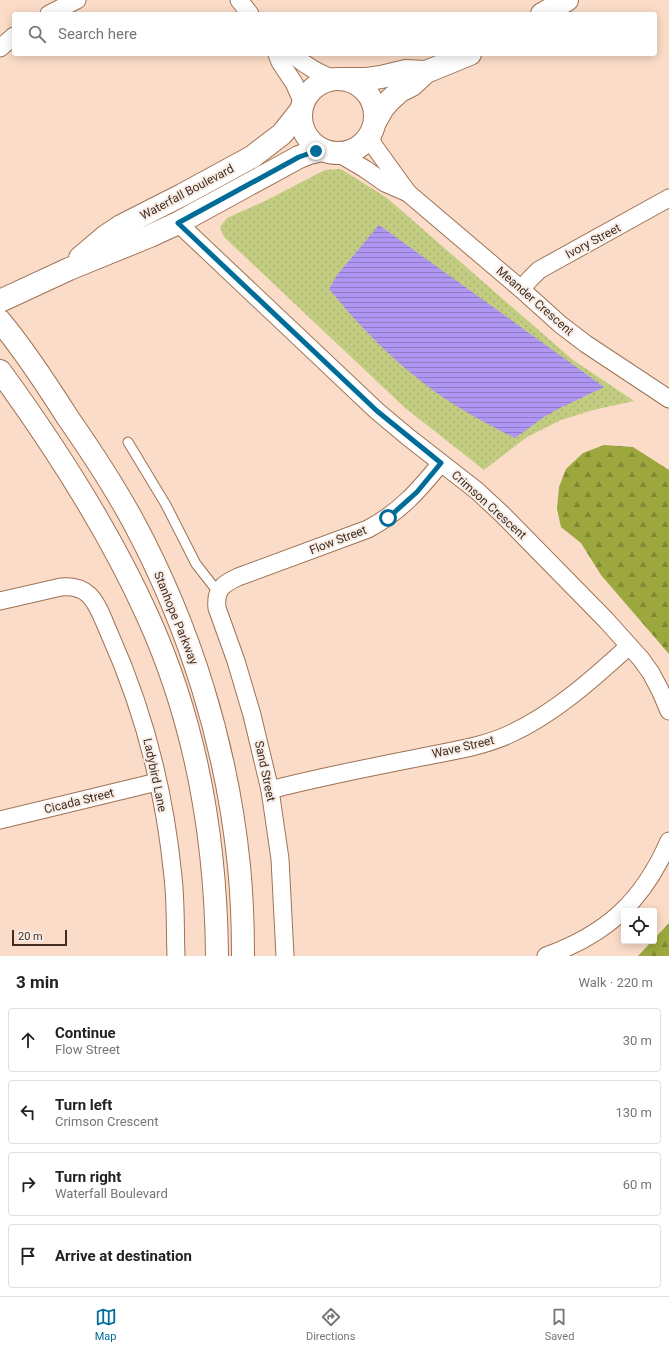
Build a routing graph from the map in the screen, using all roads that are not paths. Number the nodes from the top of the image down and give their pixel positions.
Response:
1 (77, 0) edge
2 (239, 0) edge
3 (567, 0) edge
4 (53, 12) edge
5 (248, 12) edge
6 (546, 12) edge
7 (12, 38) edge
8 (0, 48) edge
9 (278, 56) edge
10 (295, 56) edge
11 (465, 56) edge
12 (426, 72) junction
13 (338, 79) junction
14 (302, 107) junction
15 (372, 129) junction
16 (330, 152) junction
17 (408, 193) junction
18 (669, 198) edge
19 (178, 223) junction
20 (69, 269) junction
21 (521, 289) junction
22 (0, 301) edge
23 (0, 321) edge
24 (0, 371) edge
25 (669, 399) edge
26 (128, 442) dead end
27 (441, 463) junction
28 (218, 592) junction
29 (0, 601) edge
30 (629, 646) junction
31 (669, 711) edge
32 (157, 782) junction
33 (270, 790) junction
34 (0, 820) edge
35 (669, 841) edge
36 (176, 956) edge
37 (217, 956) edge
38 (243, 956) edge
39 (285, 956) edge
40 (546, 956) edge

1 - 4 street
2 - 5 street
3 - 6 main road
7 - 8 street
9 - 14 street
10 - 13 street
11 - 12 main road
12 - 13 main road
12 - 15 main road
13 - 14 main road
13 - 15 main road
14 - 16 main road
14 - 20 main road, Waterfall Boulevard
15 - 16 main road
15 - 17 street, Meander Crescent
16 - 17 street, Meander Crescent
16 - 19 main road, Waterfall Boulevard
17 - 21 street, Meander Crescent
18 - 21 street, Ivory Street
19 - 20 main road, Waterfall Boulevard
19 - 27 street, Crimson Crescent
20 - 22 main road, Waterfall Boulevard
21 - 25 street, Meander Crescent
23 - 38 main road, Stanhope Parkway
24 - 37 main road, Stanhope Parkway
26 - 28 lane
27 - 28 street, Flow Street
27 - 30 street, Crimson Crescent
28 - 33 street, Sand Street
29 - 32 street, Ladybird Lane
30 - 31 street, Crimson Crescent
30 - 33 street, Wave Street
32 - 34 street, Cicada Street
32 - 36 street, Ladybird Lane
33 - 39 street, Sand Street
35 - 40 street

